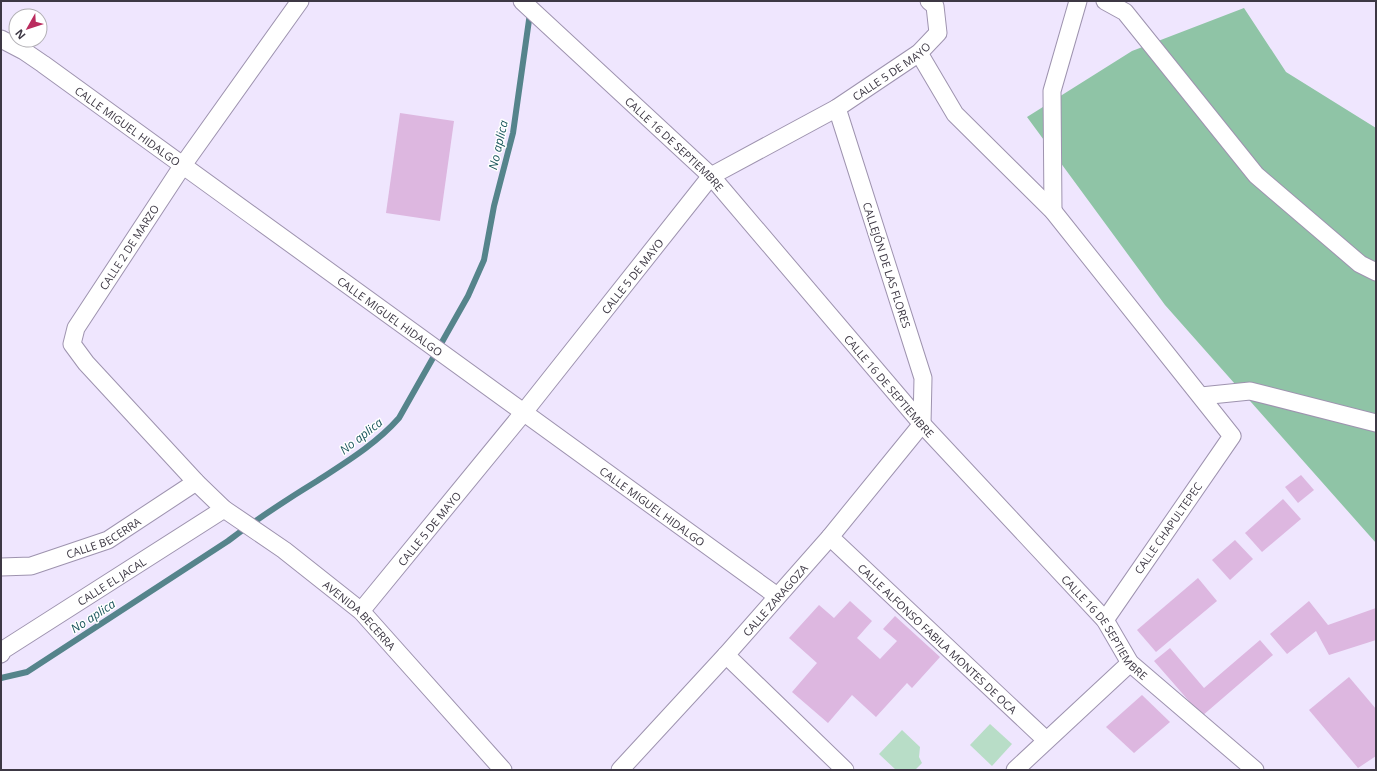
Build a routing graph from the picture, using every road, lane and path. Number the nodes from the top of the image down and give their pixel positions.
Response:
1 (300, 1) edge
2 (522, 1) edge
3 (928, 1) edge
4 (1078, 1) edge
5 (1105, 1) edge
6 (1, 39) edge
7 (920, 53) junction
8 (837, 108) junction
9 (183, 165) junction
10 (711, 176) junction
11 (1053, 212) junction
12 (1376, 272) edge
13 (1201, 396) junction
14 (524, 412) junction
15 (1376, 423) edge
16 (922, 424) junction
17 (196, 482) junction
18 (224, 509) junction
19 (830, 537) junction
20 (1, 567) edge
21 (777, 596) junction
22 (361, 611) junction
23 (1105, 620) junction
24 (1, 654) edge
25 (726, 655) junction
26 (1130, 663) junction
27 (1046, 740) junction
28 (503, 770) edge
29 (620, 770) edge
30 (845, 770) edge
31 (1015, 770) edge
32 (1255, 770) edge

1 - 9 street, CALLE 2 DE MARZO
2 - 10 street, CALLE 16 DE SEPTIEMBRE
3 - 7 street, CALLE 5 DE MAYO
4 - 11 street
5 - 12 street
6 - 9 street, CALLE MIGUEL HIDALGO
7 - 8 street, CALLE 5 DE MAYO
7 - 11 street
8 - 10 street, CALLE 5 DE MAYO
8 - 16 street, CALLEJÓN DE LAS FLORES
9 - 14 street, CALLE MIGUEL HIDALGO
9 - 17 street, CALLE 2 DE MARZO
10 - 14 street, CALLE 5 DE MAYO
10 - 16 street, CALLE 16 DE SEPTIEMBRE
11 - 13 street
13 - 15 street
13 - 23 street, CALLE CHAPULTEPEC
14 - 21 street, CALLE MIGUEL HIDALGO
14 - 22 street, CALLE 5 DE MAYO
16 - 19 street, CALLE ZARAGOZA
16 - 23 street, CALLE 16 DE SEPTIEMBRE
17 - 18 street, AVENIDA BECERRA
17 - 20 street, CALLE BECERRA
18 - 22 street, AVENIDA BECERRA
18 - 24 street, CALLE EL JACAL
19 - 21 street, CALLE ZARAGOZA
19 - 27 street, CALLE ALFONSO FABILA MONTES DE OCA
21 - 25 street, CALLE ZARAGOZA
22 - 28 street, AVENIDA BECERRA
23 - 26 street, CALLE 16 DE SEPTIEMBRE
25 - 29 street, CALLE ZARAGOZA
25 - 30 street
26 - 27 street
26 - 32 street, CALLE 16 DE SEPTIEMBRE
27 - 31 street

